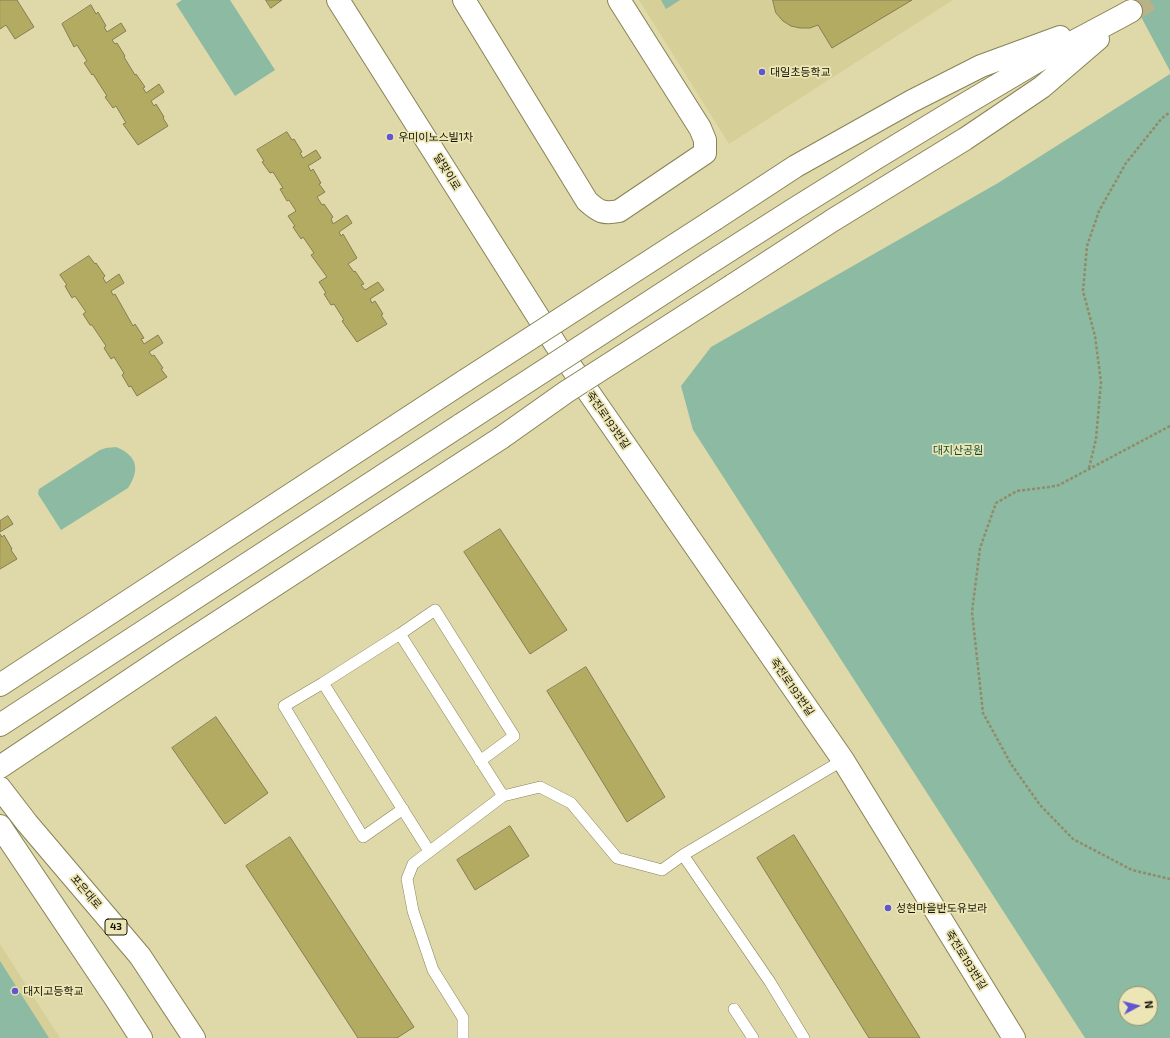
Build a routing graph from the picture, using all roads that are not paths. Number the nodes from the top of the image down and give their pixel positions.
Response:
1 (338, 0) edge
2 (464, 0) edge
3 (619, 0) edge
4 (1131, 11) junction
5 (556, 345) joint
6 (400, 634) junction
7 (323, 683) junction
8 (0, 685) edge
9 (0, 725) edge
10 (480, 760) junction
11 (843, 760) junction
12 (0, 766) edge
13 (0, 788) edge
14 (503, 796) junction
15 (403, 809) junction
16 (0, 826) edge
17 (429, 851) junction
18 (683, 855) junction
19 (734, 1009) dead end
20 (141, 1038) edge
21 (194, 1038) edge
22 (463, 1038) edge
23 (753, 1038) edge
24 (804, 1038) edge
25 (1014, 1038) edge

1 - 5 main road, 달맞이로
2 - 3 main road
4 - 8 main road, bridge
4 - 9 main road, bridge
4 - 12 main road, bridge
5 - 11 main road, 죽전로193번길
6 - 7 lane
6 - 10 lane
6 - 10 lane
7 - 15 lane
7 - 15 lane
10 - 14 lane
11 - 18 lane
11 - 25 main road, 죽전로193번길
13 - 21 main road, 포은대로 / 43
14 - 17 lane
14 - 18 lane
15 - 17 lane
16 - 20 main road
17 - 22 lane
18 - 24 lane
19 - 23 lane

